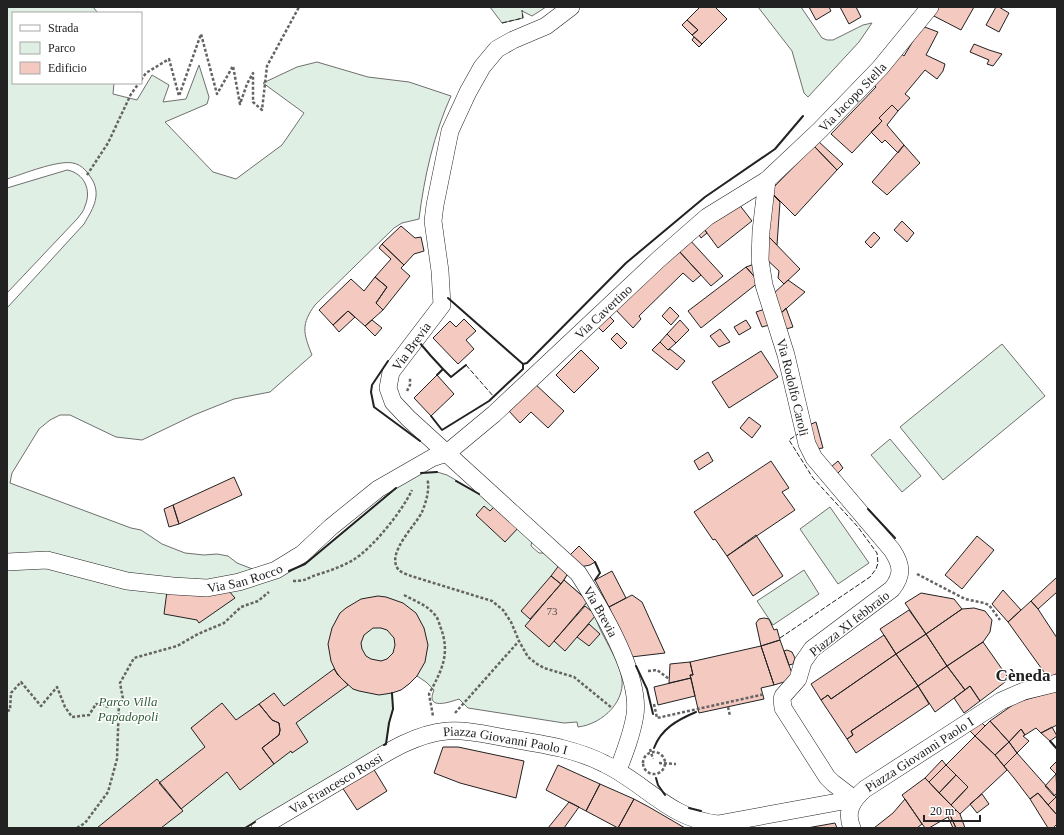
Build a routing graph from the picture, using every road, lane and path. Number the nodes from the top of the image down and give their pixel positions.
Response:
1 (299, 7) edge
2 (571, 7) edge
3 (930, 7) edge
4 (142, 79) edge
5 (138, 84) edge
6 (87, 175) dead end
7 (767, 180) junction
8 (447, 453) junction
9 (424, 478) dead end
10 (413, 486) dead end
11 (7, 562) edge
12 (899, 565) junction
13 (287, 583) dead end
14 (270, 591) dead end
15 (404, 595) dead end
16 (1000, 620) dead end
17 (519, 641) junction
18 (648, 672) dead end
19 (670, 679) dead end
20 (798, 679) joint
21 (1057, 683) edge
22 (471, 695) dead end
23 (763, 695) dead end
24 (119, 701) junction
25 (654, 702) dead end
26 (728, 707) dead end
27 (612, 708) dead end
28 (7, 711) edge
29 (730, 716) dead end
30 (437, 732) junction
31 (650, 748) dead end
32 (392, 750) joint
33 (651, 752) junction
34 (653, 758) dead end
35 (659, 763) dead end
36 (666, 763) junction
37 (676, 764) dead end
38 (618, 770) junction
39 (854, 799) junction
40 (851, 825) edge
41 (716, 826) edge
42 (77, 828) edge
43 (260, 828) edge

1 - 4 path
2 - 8 street, Via Brevia
3 - 7 street, Via Jacopo Stella
5 - 6 path
7 - 8 street, Via Cavertino
7 - 12 street, Via Rodolfo Caroli
8 - 11 street, Via San Rocco
8 - 38 street, Via Brevia
9 - 17 path
10 - 13 path
12 - 16 path
12 - 20 street, Piazza XI febbraio
14 - 24 path
15 - 30 path
17 - 22 path
17 - 27 path
18 - 19 path
20 - 39 street, Piazza Giovanni Paolo I
21 - 39 street, Piazza Giovanni Paolo I
23 - 25 path
24 - 28 path
24 - 42 path
26 - 29 path
30 - 32 street, Piazza Giovanni Paolo I
30 - 38 street, Piazza Giovanni Paolo I
31 - 33 path
32 - 43 street, Via Francesco Rossi
33 - 34 path
33 - 36 path
33 - 36 path
35 - 36 path
36 - 37 path
38 - 41 street, Piazza Giovanni Paolo I
39 - 40 street, Piazza Giovanni Paolo I
39 - 41 street, Piazza Giovanni Paolo I

